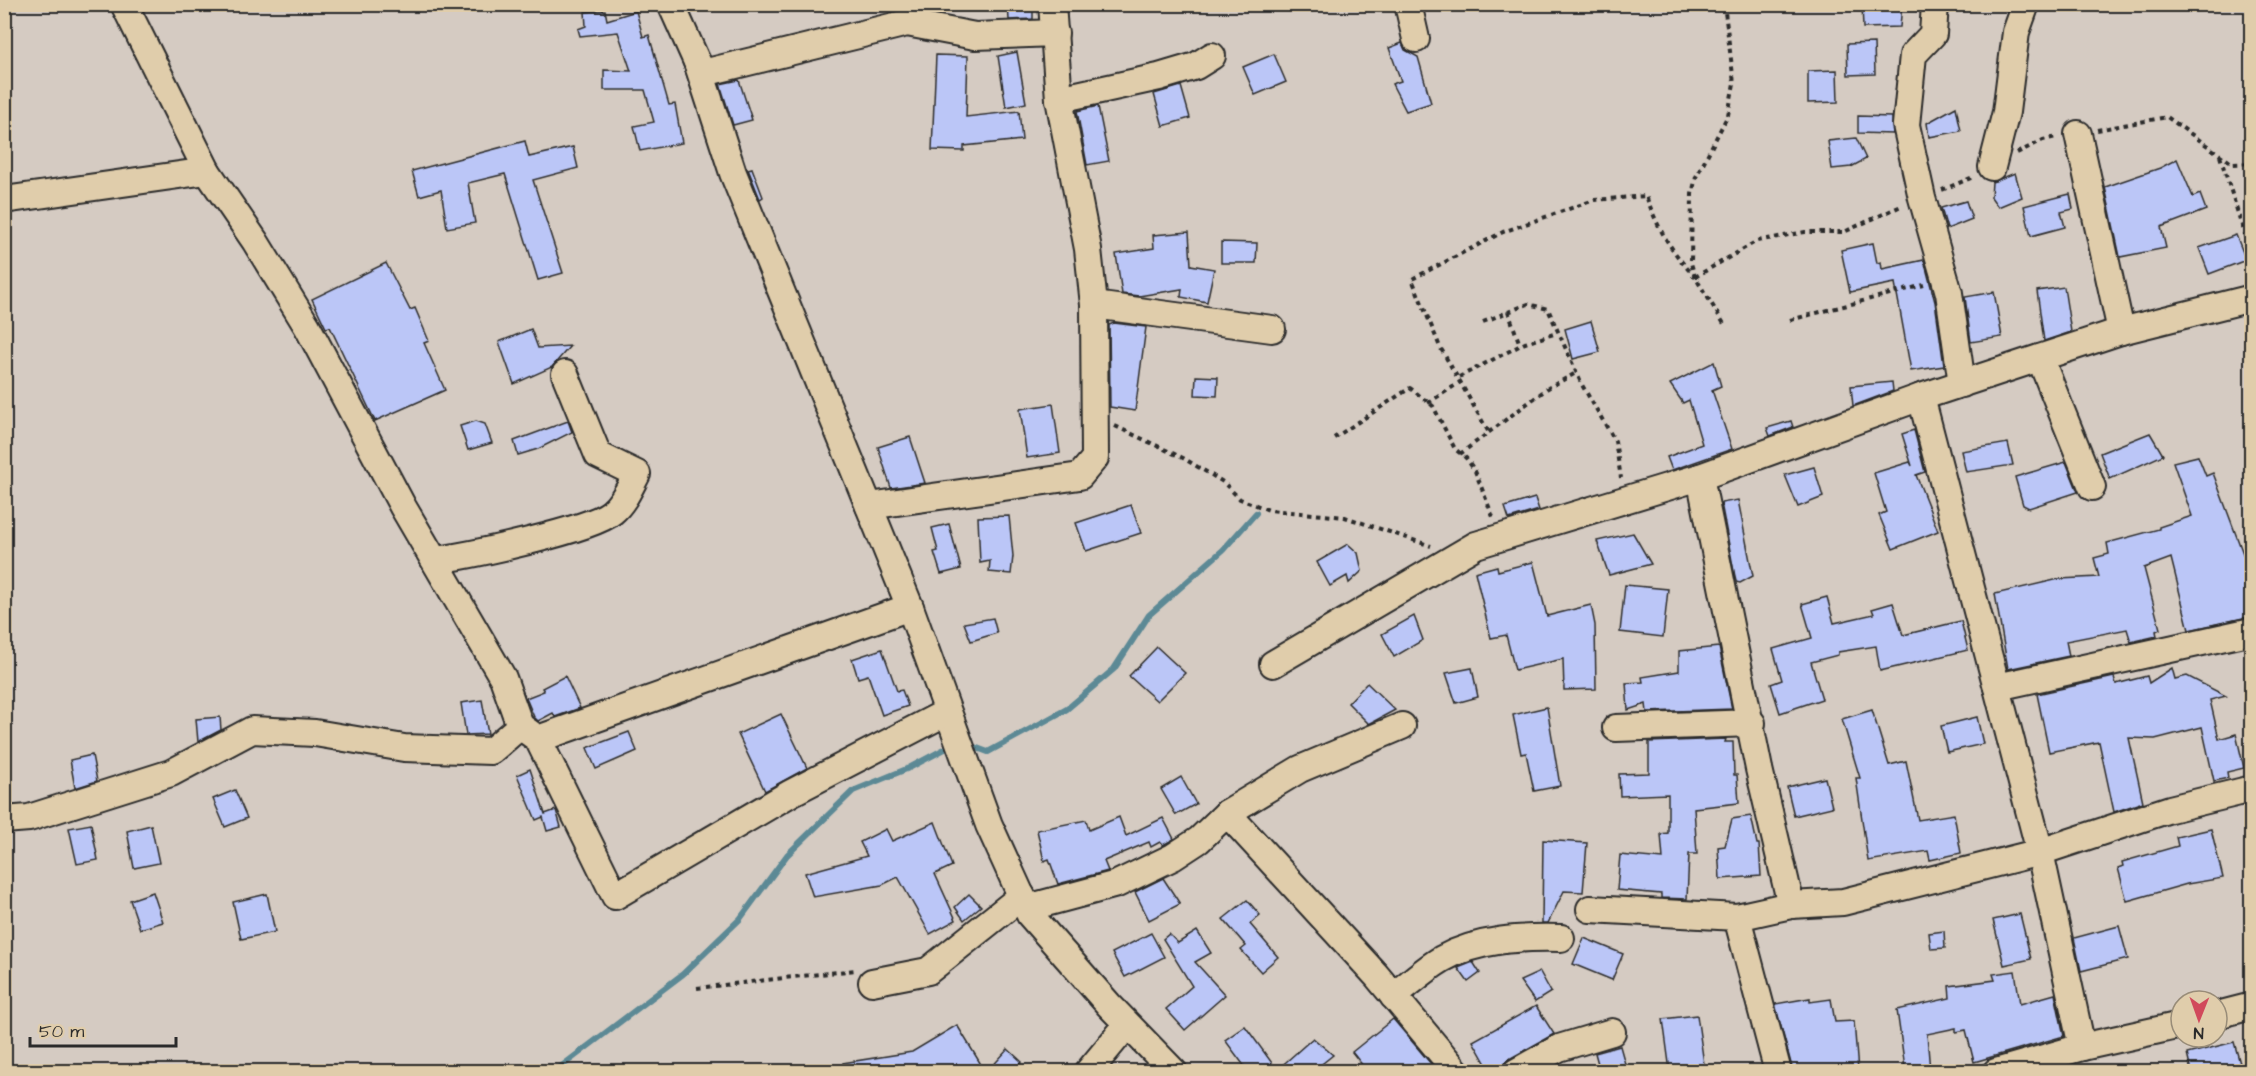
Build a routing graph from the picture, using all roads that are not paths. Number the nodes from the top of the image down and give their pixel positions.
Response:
1 (124, 4) edge
2 (671, 4) edge
3 (1052, 4) edge
4 (1408, 4) edge
5 (1935, 4) edge
6 (2026, 4) edge
7 (1054, 33) junction
8 (1416, 39) dead end
9 (1212, 56) dead end
10 (696, 62) junction
11 (1059, 99) junction
12 (2078, 134) road end
13 (1992, 167) road end
14 (207, 171) junction
15 (4, 200) edge
16 (2252, 298) edge
17 (1094, 305) junction
18 (1272, 329) dead end
19 (2121, 331) junction
20 (2040, 358) junction
21 (565, 374) dead end
22 (1962, 384) junction
23 (1921, 397) junction
24 (1700, 477) junction
25 (2092, 486) dead end
26 (869, 506) junction
27 (435, 560) junction
28 (910, 607) junction
29 (2252, 631) edge
30 (1273, 664) dead end
31 (1997, 687) junction
32 (947, 712) junction
33 (1752, 723) junction
34 (1402, 726) dead end
35 (1616, 728) dead end
36 (529, 733) junction
37 (2252, 789) edge
38 (1227, 813) junction
39 (4, 820) edge
40 (2040, 852) junction
41 (1024, 902) junction
42 (1791, 905) junction
43 (1590, 909) dead end
44 (1737, 916) junction
45 (1561, 938) dead end
46 (872, 982) road end
47 (1393, 996) junction
48 (2252, 1006) edge
49 (2229, 1012) edge
50 (1128, 1025) junction
51 (2169, 1027) edge
52 (1612, 1032) dead end
53 (2082, 1047) junction
54 (2003, 1070) edge
55 (1088, 1071) edge
56 (1174, 1071) edge
57 (1457, 1071) edge
58 (1516, 1071) edge
59 (1778, 1071) edge

1 - 14 street
2 - 10 street
3 - 7 street
4 - 8 street
5 - 22 street
6 - 13 street
7 - 10 street
7 - 11 street
9 - 11 street
10 - 26 street
11 - 17 street
12 - 19 street
14 - 15 street
14 - 27 street
16 - 19 street
17 - 18 street
17 - 26 street
19 - 20 street
20 - 22 street
20 - 25 street
21 - 27 street
22 - 23 street
23 - 24 street
23 - 31 street
24 - 30 street
24 - 33 street
26 - 28 street
27 - 36 street
28 - 32 street
28 - 36 street
29 - 31 street
31 - 40 street
32 - 36 street
32 - 41 street
33 - 35 street
33 - 42 street
34 - 38 street
36 - 39 street
37 - 40 street
38 - 41 street
38 - 47 street
40 - 42 street
40 - 53 street
41 - 46 street
41 - 50 street
42 - 44 street
43 - 44 street
44 - 59 street
45 - 47 street
47 - 57 street
48 - 49 street
50 - 55 street
50 - 56 street
51 - 53 street
52 - 58 street
53 - 54 street

